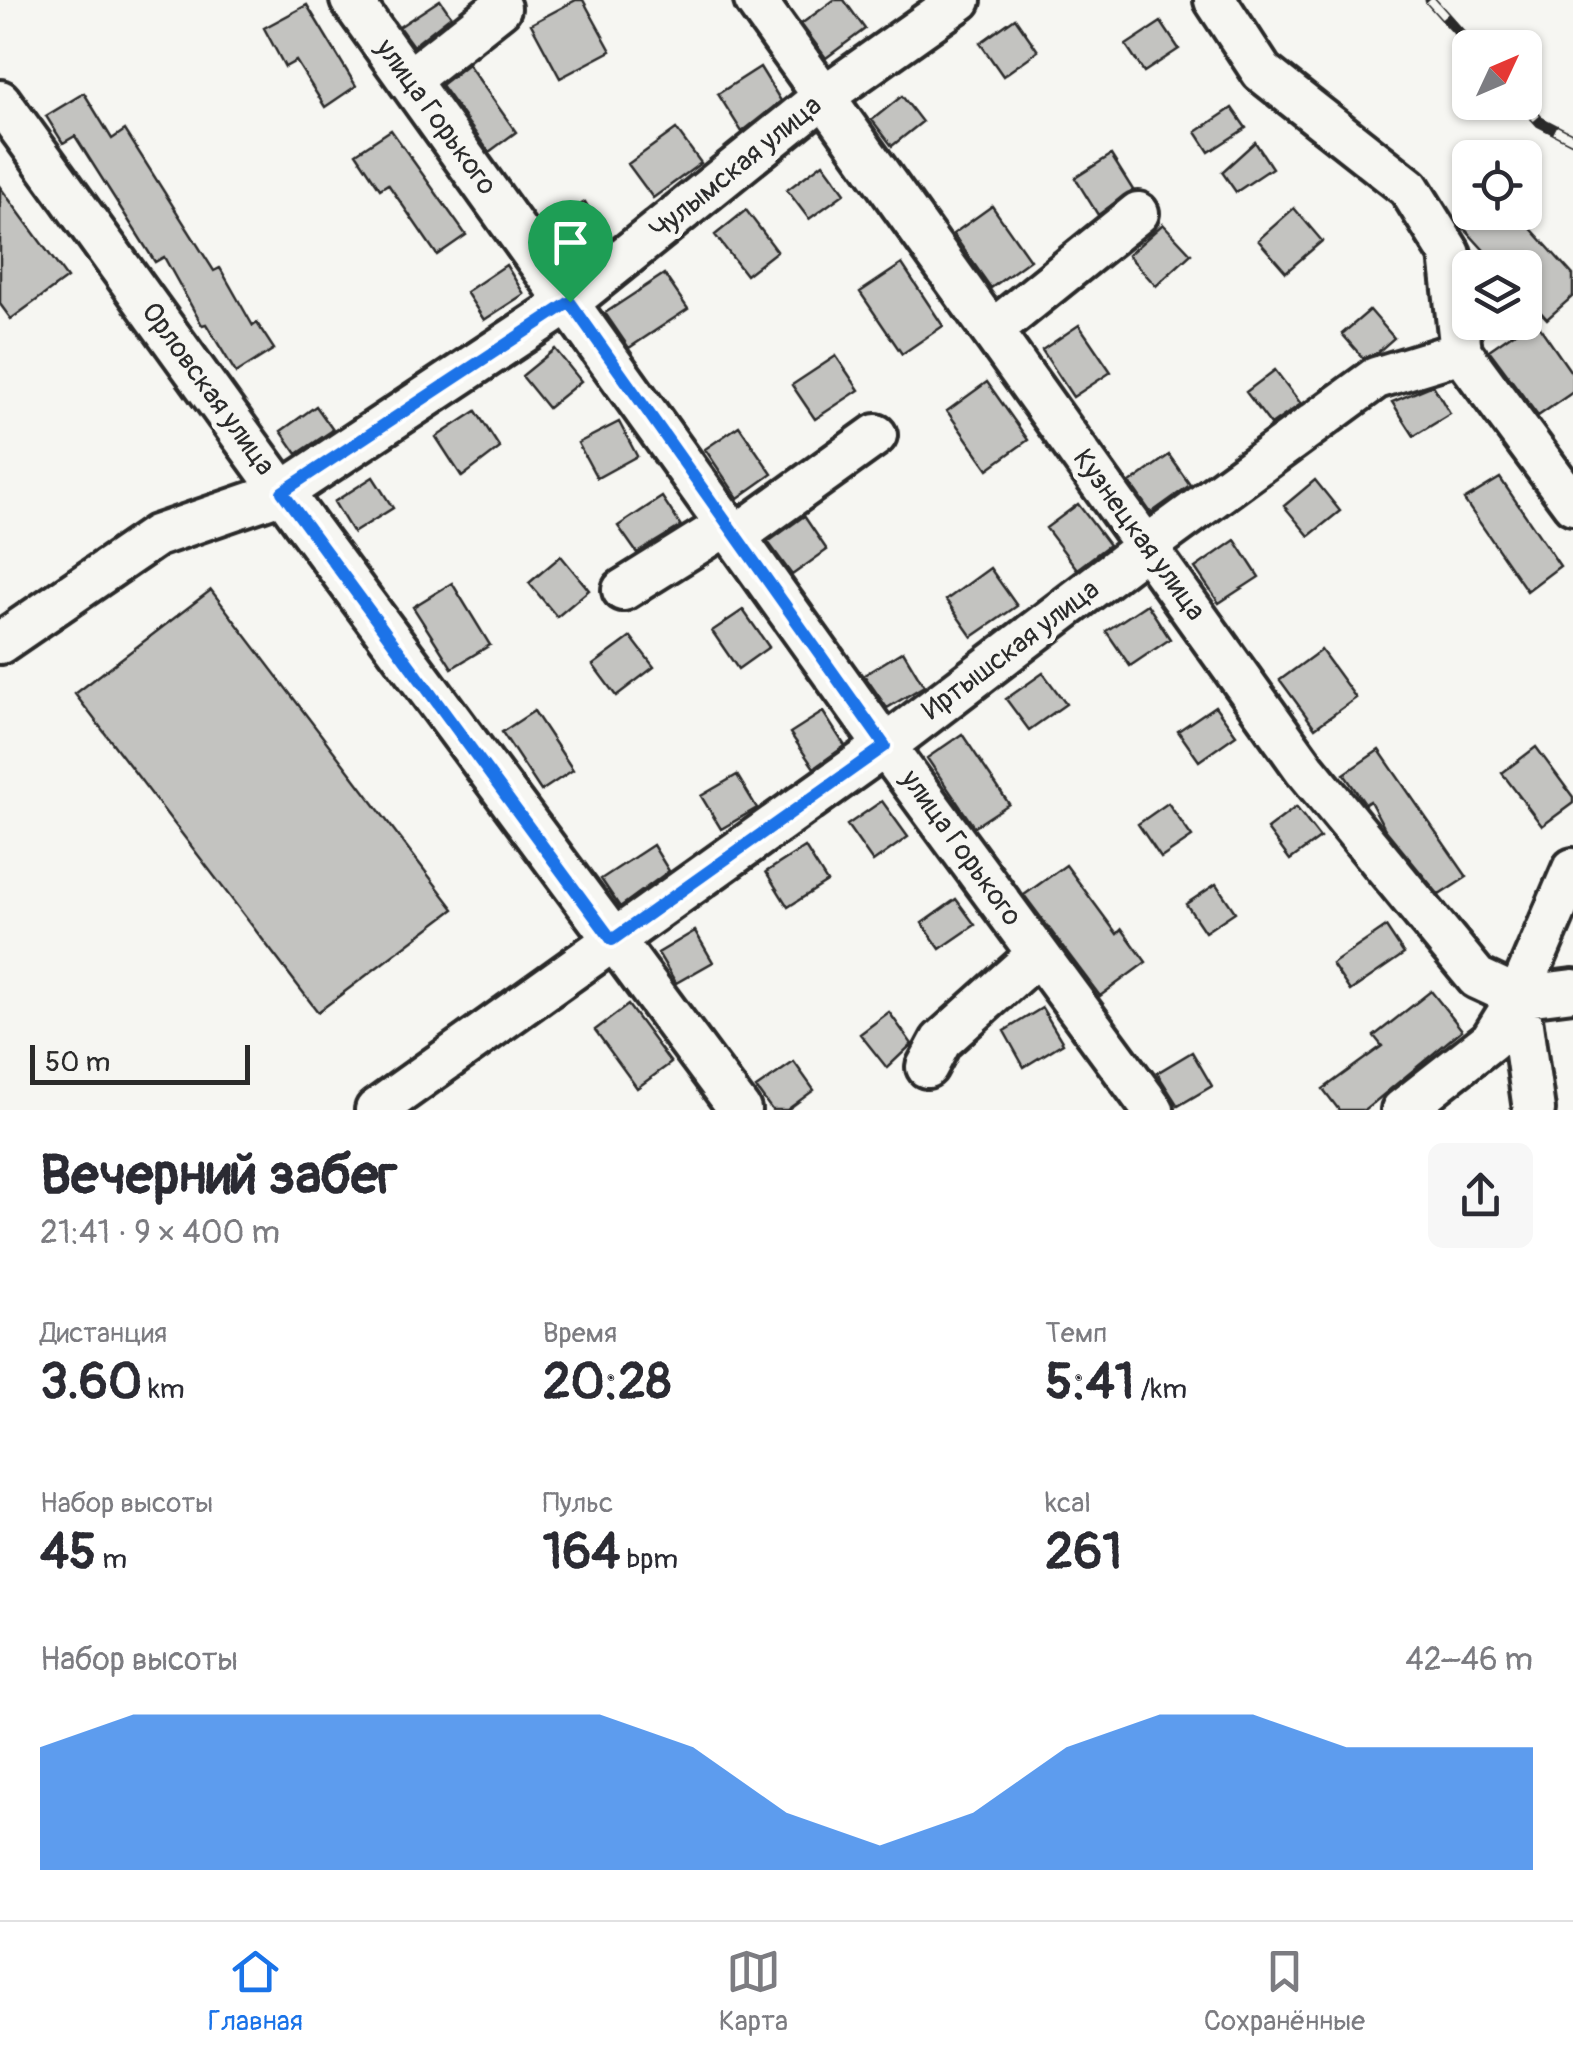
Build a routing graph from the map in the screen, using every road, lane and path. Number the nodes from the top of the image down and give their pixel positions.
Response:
1 (351, 0) edge
2 (755, 0) edge
3 (960, 0) edge
4 (1215, 0) edge
5 (500, 8) dead end
6 (409, 80) junction
7 (823, 97) junction
8 (0, 101) edge
9 (1138, 212) dead end
10 (570, 302) junction
11 (992, 332) junction
12 (1461, 352) junction
13 (876, 434) dead end
14 (282, 492) junction
15 (1573, 504) edge
16 (732, 530) junction
17 (1147, 546) junction
18 (622, 590) dead end
19 (0, 642) edge
20 (885, 746) junction
21 (1573, 869) edge
22 (612, 940) junction
23 (1038, 954) junction
24 (1573, 990) edge
25 (1518, 997) junction
26 (927, 1067) dead end
27 (376, 1110) edge
28 (740, 1110) edge
29 (1153, 1110) edge
30 (1402, 1110) edge
31 (1534, 1110) edge

1 - 6 street, улица Горького
2 - 7 street, Кузнецкая улица
3 - 7 street, Чулымская улица
4 - 12 street
5 - 6 street
6 - 10 street, улица Горького
7 - 10 street, Чулымская улица
7 - 11 street, Кузнецкая улица
8 - 14 street, Орловская улица
9 - 11 street
10 - 14 street, Чулымская улица
10 - 16 street, улица Горького
11 - 17 street, Кузнецкая улица
12 - 15 street
12 - 17 street, Иртышская улица
13 - 16 street
14 - 19 street, Чулымская улица
14 - 22 street, Орловская улица
16 - 18 street
16 - 20 street, улица Горького
17 - 20 street, Иртышская улица
17 - 25 street, Кузнецкая улица
20 - 22 street, Иртышская улица
20 - 23 street, улица Горького
21 - 25 street
22 - 27 street, Иртышская улица
22 - 28 street, Орловская улица
23 - 26 street
23 - 29 street, улица Горького
24 - 25 street
25 - 30 street
25 - 31 street

